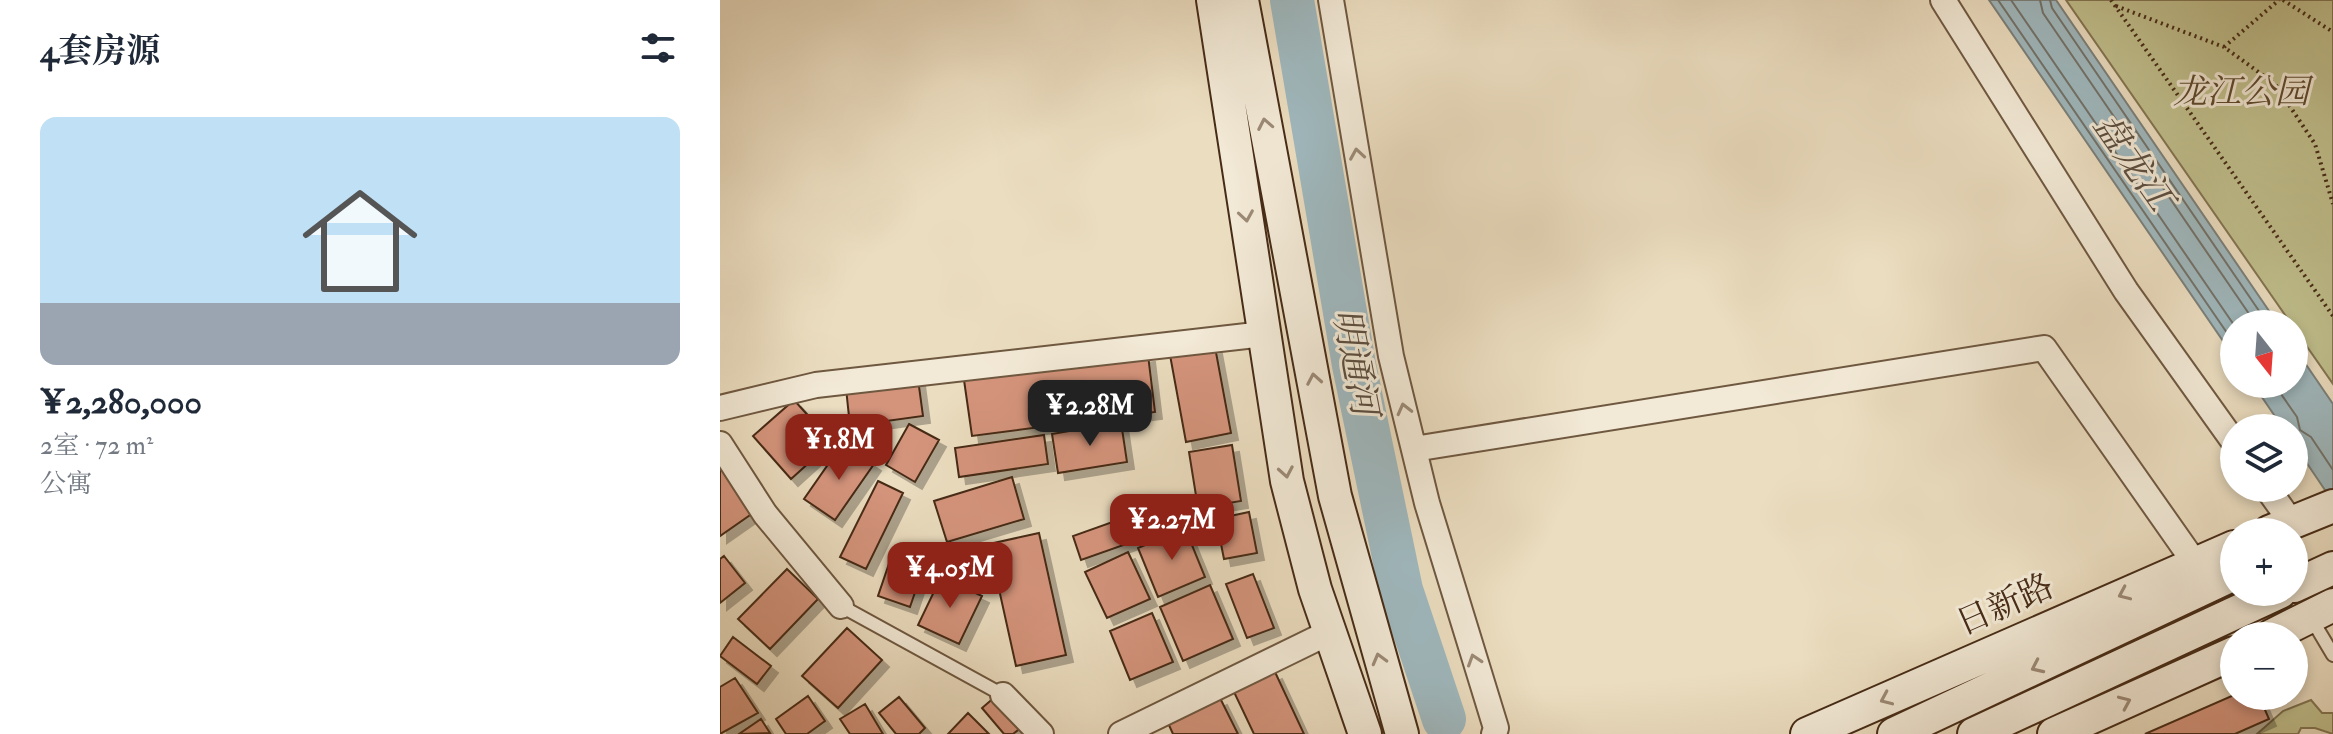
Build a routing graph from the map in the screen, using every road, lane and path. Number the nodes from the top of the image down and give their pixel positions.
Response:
1 (1213, 0) edge
2 (1242, 0) edge
3 (1331, 0) edge
4 (1943, 0) edge
5 (2111, 0) edge
6 (2281, 0) edge
7 (2116, 6) junction
8 (2333, 32) edge
9 (2224, 47) junction
10 (2333, 204) edge
11 (2333, 316) edge
12 (1264, 334) junction
13 (720, 408) edge
14 (2220, 422) edge
15 (720, 444) edge
16 (1414, 449) junction
17 (2333, 506) edge
18 (2308, 523) edge
19 (2333, 528) edge
20 (2308, 533) edge
21 (2220, 553) edge
22 (2195, 563) junction
23 (2328, 570) edge
24 (2308, 579) edge
25 (2220, 581) edge
26 (841, 606) joint
27 (2251, 606) edge
28 (2325, 625) edge
29 (1330, 632) junction
30 (2333, 655) edge
31 (2220, 659) edge
32 (1003, 695) joint
33 (1041, 734) edge
34 (1121, 734) edge
35 (1365, 734) edge
36 (1402, 734) edge
37 (1494, 734) edge
38 (1807, 734) edge
39 (1894, 734) edge
40 (1974, 734) edge
41 (2054, 734) edge

1 -> 12 main road
36 -> 2 main road
16 -> 3 street
4 - 14 street
5 - 7 path
6 - 8 path
6 - 9 path
7 - 9 path
7 - 11 path
9 - 10 path
12 - 13 street
12 -> 29 main road
15 - 26 street
16 - 22 street
37 -> 16 street
17 - 18 main road
19 - 20 main road
21 - 22 main road, 日新路
22 -> 38 main road, 日新路
23 - 24 main road
25 -> 39 main road, 日新路
26 - 32 lane
27 - 40 main road
28 - 30 lane
29 - 34 street
29 - 35 main road
41 -> 31 main road
32 - 33 street

